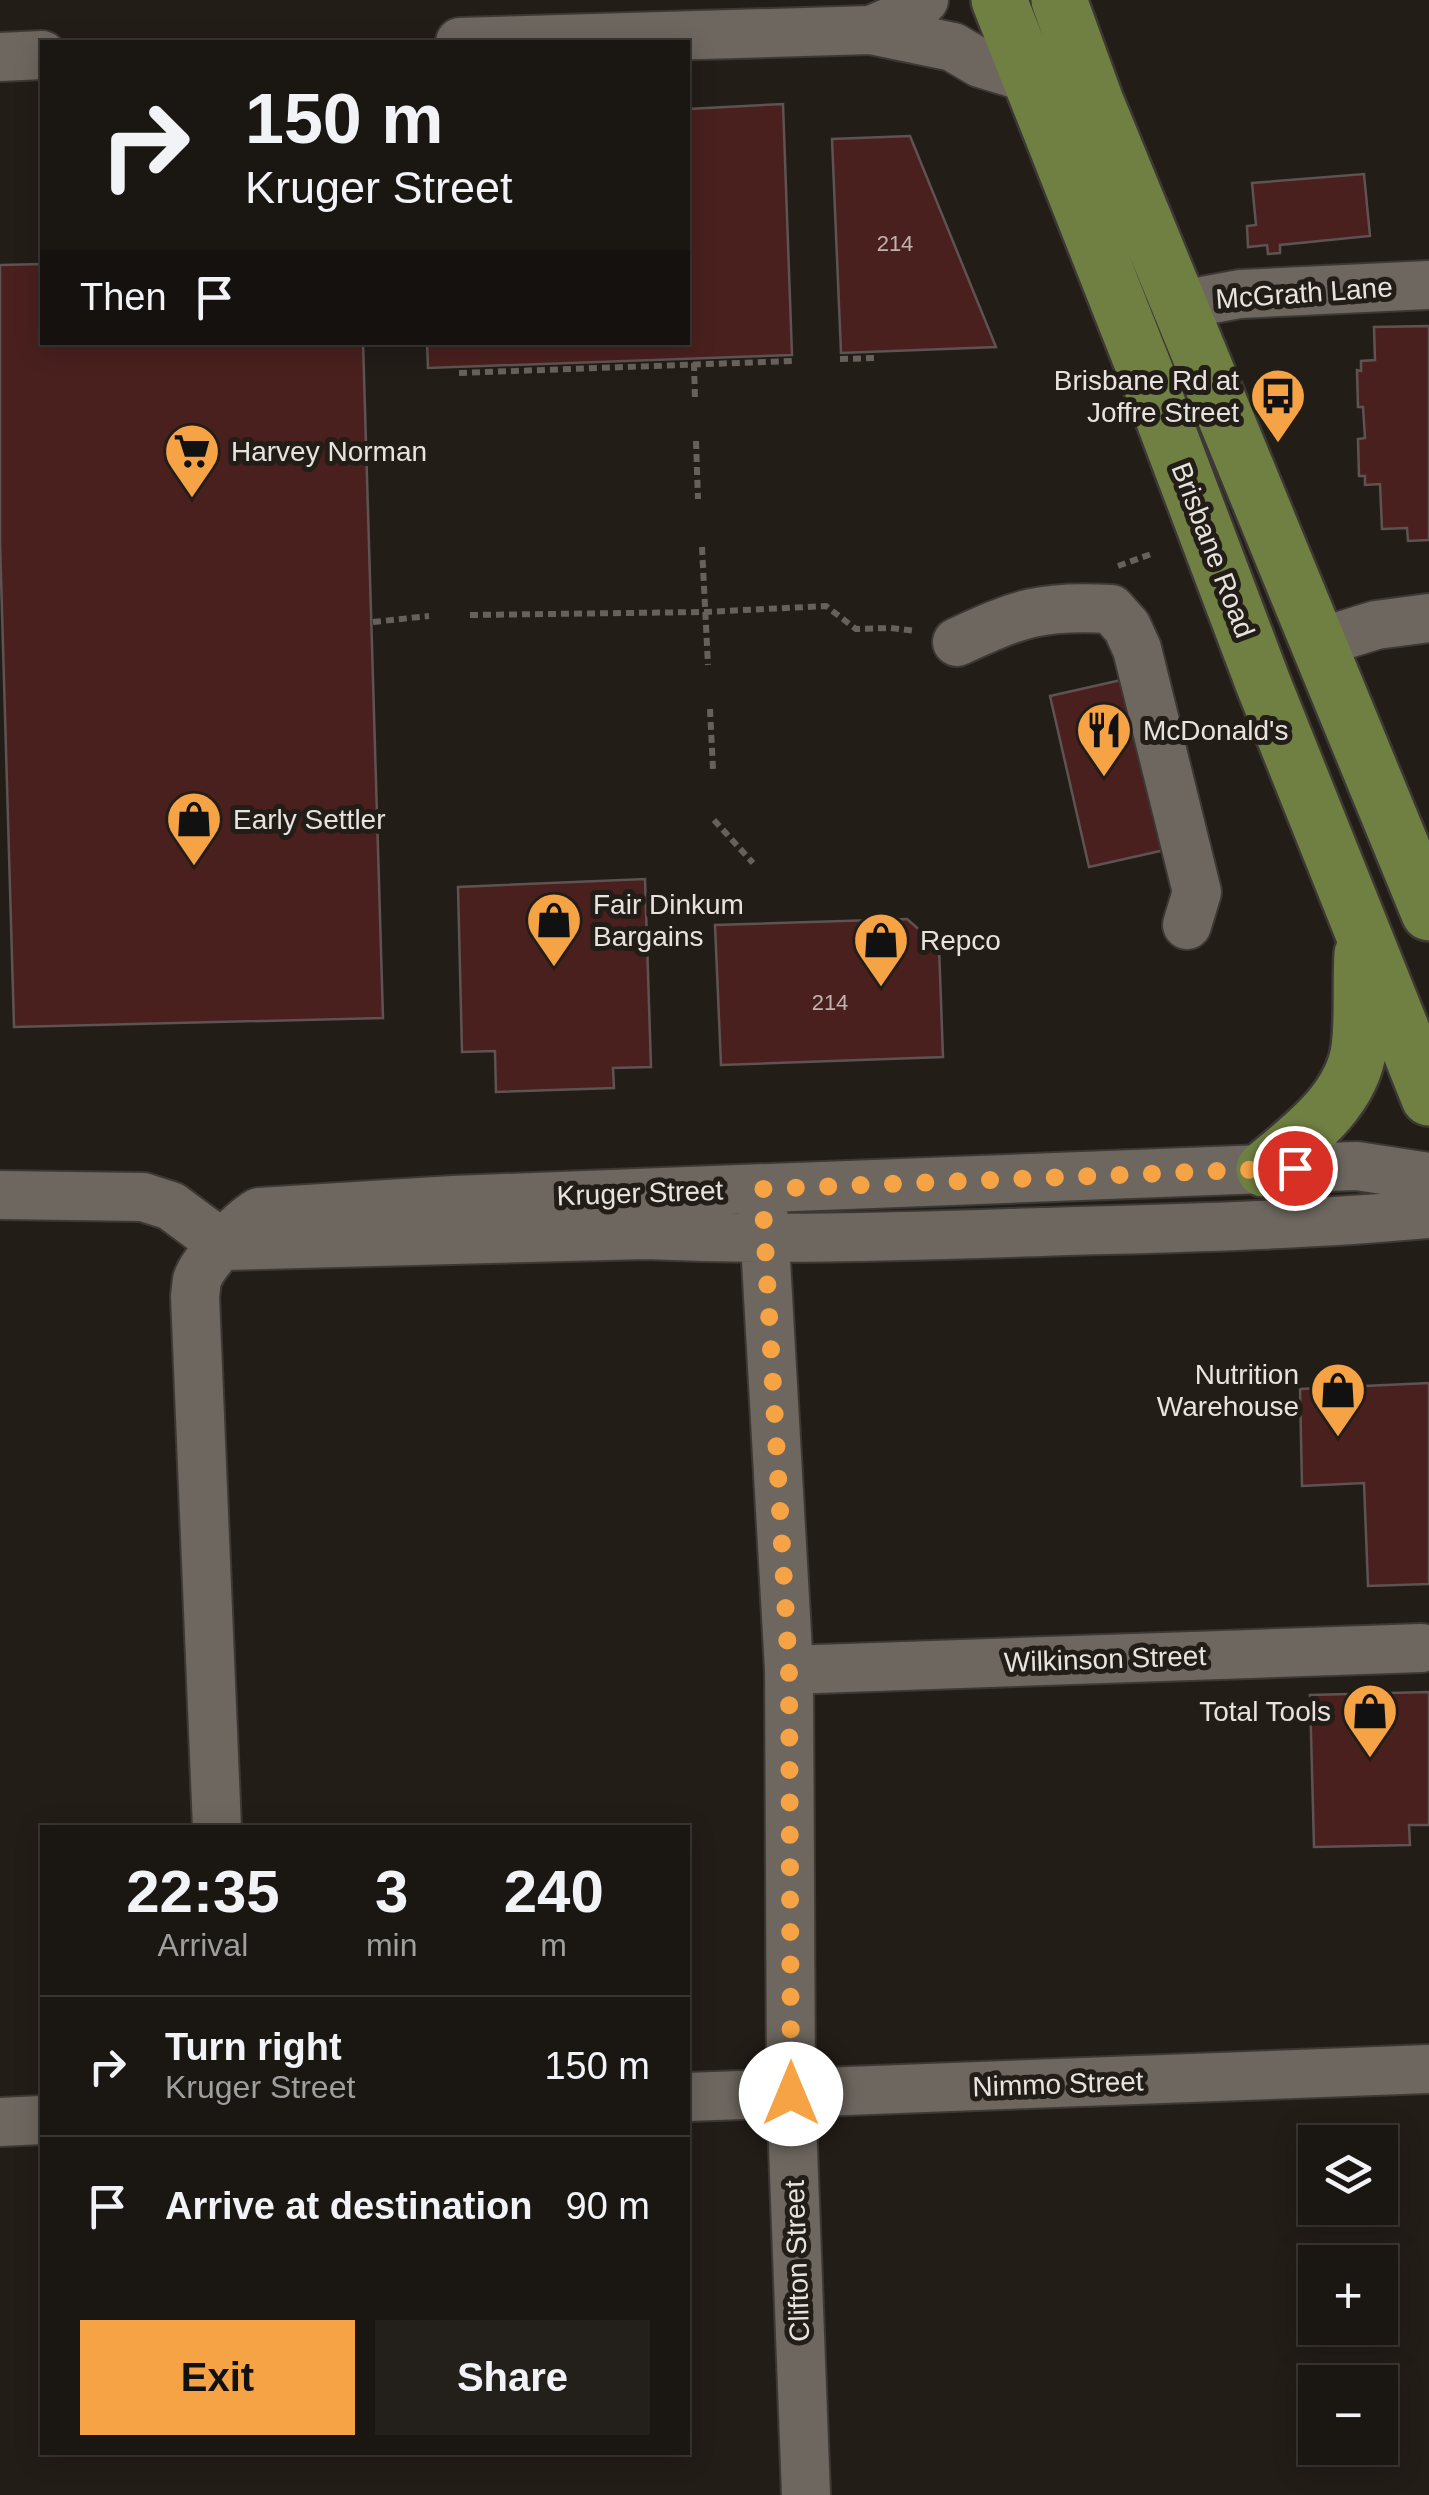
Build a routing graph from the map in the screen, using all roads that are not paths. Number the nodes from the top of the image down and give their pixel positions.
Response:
1 (924, 0) edge
2 (999, 0) edge
3 (1058, 0) edge
4 (871, 30) junction
5 (528, 40) edge
6 (40, 55) edge
7 (0, 56) edge
8 (1029, 78) junction
9 (1429, 285) edge
10 (1180, 306) junction
11 (1429, 618) edge
12 (939, 637) road end
13 (1318, 642) junction
14 (1429, 913) edge
15 (1186, 924) dead end
16 (1363, 931) junction
17 (1429, 1098) edge
18 (1264, 1169) junction
19 (1429, 1177) edge
20 (1018, 1178) junction
21 (762, 1189) junction
22 (0, 1195) edge
23 (1429, 1214) edge
24 (1020, 1232) junction
25 (763, 1238) junction
26 (225, 1246) junction
27 (1422, 1648) dead end
28 (789, 1670) junction
29 (218, 1825) edge
30 (1429, 2070) edge
31 (791, 2094) junction
32 (690, 2097) edge
33 (40, 2120) edge
34 (0, 2122) edge
35 (806, 2495) edge

1 - 4 street
2 - 8 main road, Brisbane Road
3 - 10 main road
4 - 5 street
4 - 8 street
6 - 7 street
8 - 16 main road, Brisbane Road
9 - 10 street, McGrath Lane
10 - 13 main road
11 - 13 street
12 - 15 street
13 - 14 main road
16 - 17 main road, Brisbane Road
16 - 18 main road
18 - 19 street, Kruger Street
18 - 20 street, Kruger Street
20 - 21 street, Kruger Street
20 - 24 street
21 - 25 street, Clifton Street
21 - 26 street, Kruger Street
22 - 26 street
23 - 24 street, Kruger Street
24 - 25 street, Kruger Street
25 - 26 street, Kruger Street
25 - 28 street, Clifton Street
26 - 29 street, Kruger Street
27 - 28 street, Wilkinson Street
28 - 31 street, Clifton Street
30 - 31 street, Nimmo Street
31 - 32 street, Nimmo Street
31 - 35 street, Clifton Street
33 - 34 street

